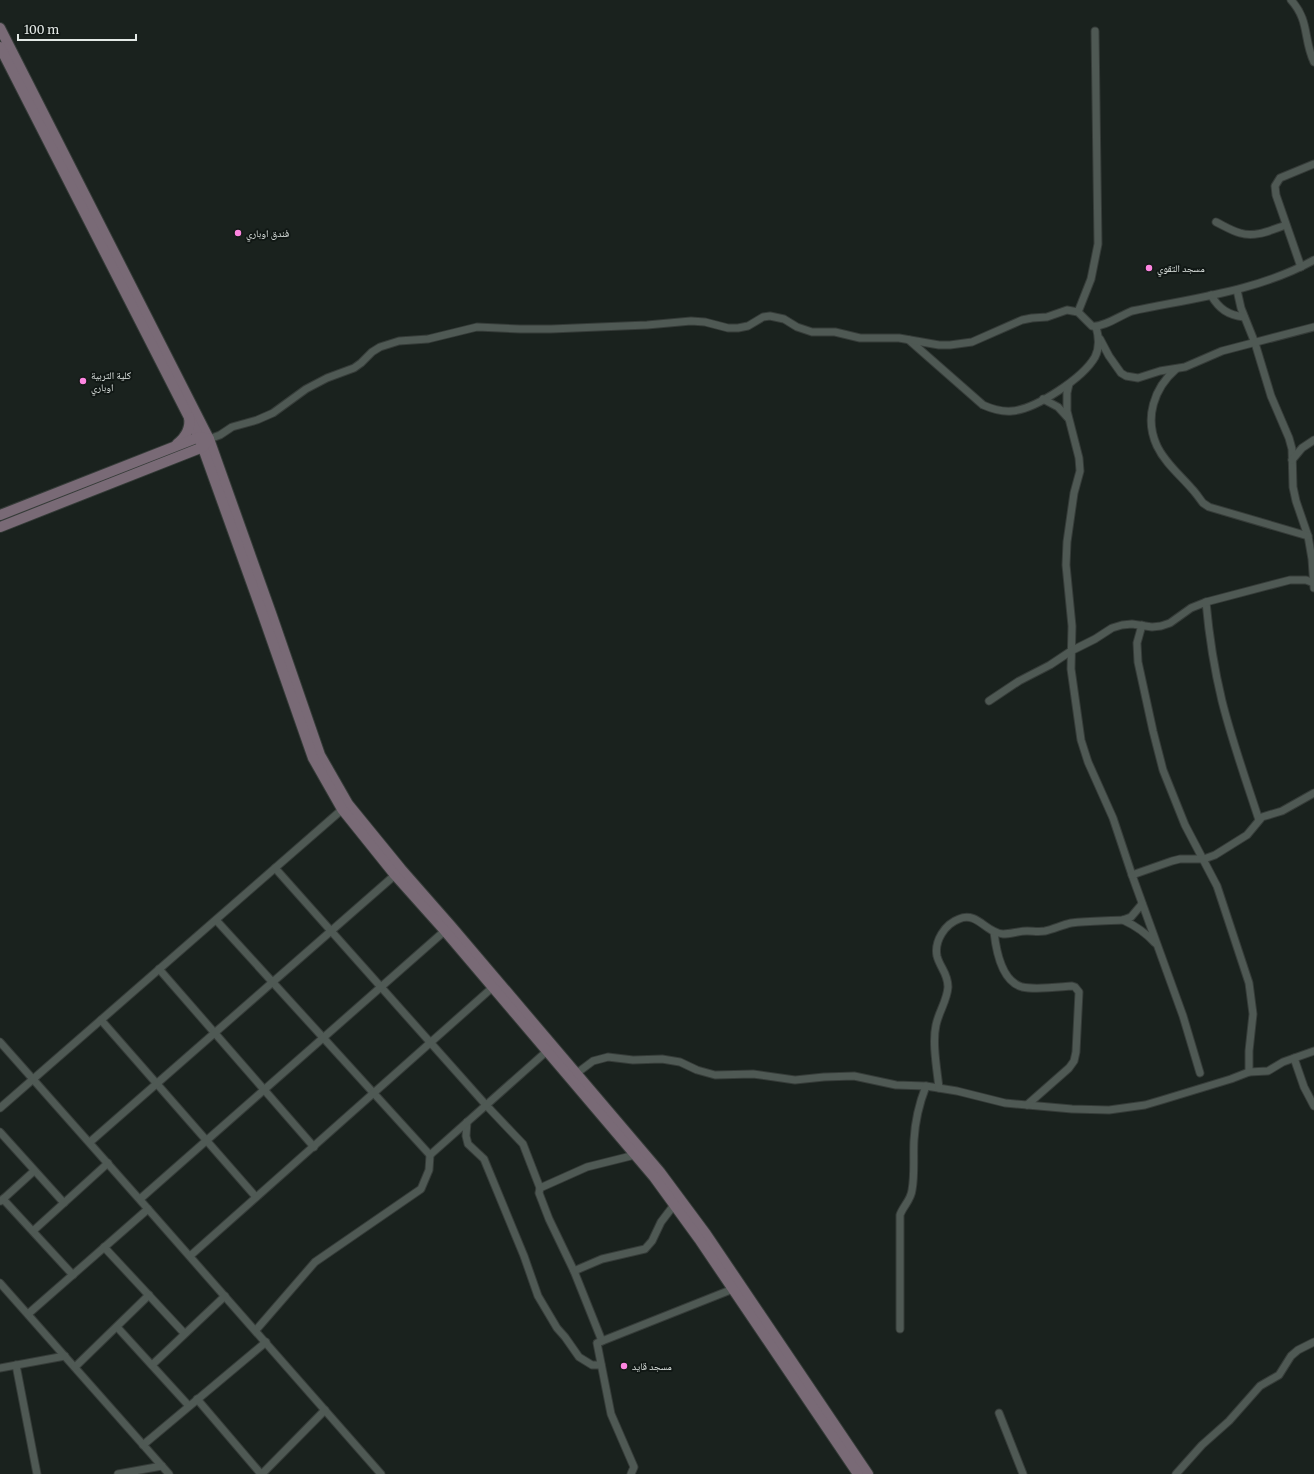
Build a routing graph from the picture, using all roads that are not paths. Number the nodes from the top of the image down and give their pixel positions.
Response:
1 (1291, 0) edge
2 (0, 28) edge
3 (1095, 31) dead end
4 (0, 47) edge
5 (1314, 62) edge
6 (1314, 164) edge
7 (1216, 222) dead end
8 (1286, 225) junction
9 (1314, 260) edge
10 (1301, 267) junction
11 (1237, 290) junction
12 (1211, 295) junction
13 (1078, 312) junction
14 (1244, 317) junction
15 (1096, 327) junction
16 (1314, 327) edge
17 (1098, 337) junction
18 (909, 340) junction
19 (1255, 343) junction
20 (1176, 369) junction
21 (1070, 384) junction
22 (1044, 399) junction
23 (189, 417) junction
24 (1069, 420) junction
25 (1314, 440) edge
26 (204, 441) junction
27 (174, 447) junction
28 (180, 456) junction
29 (1292, 460) junction
30 (212, 471) junction
31 (0, 515) edge
32 (0, 527) edge
33 (1308, 536) junction
34 (1314, 585) edge
35 (1206, 602) junction
36 (1142, 626) junction
37 (1071, 651) junction
38 (989, 701) dead end
39 (1314, 792) edge
40 (345, 807) junction
41 (1259, 820) junction
42 (1204, 859) junction
43 (275, 868) junction
44 (394, 875) junction
45 (1132, 875) junction
46 (1142, 904) junction
47 (216, 920) junction
48 (1123, 920) junction
49 (448, 928) junction
50 (331, 931) junction
51 (994, 932) junction
52 (1158, 948) junction
53 (159, 969) junction
54 (272, 982) junction
55 (381, 987) junction
56 (493, 987) junction
57 (101, 1020) junction
58 (215, 1033) junction
59 (323, 1039) junction
60 (0, 1042) edge
61 (430, 1043) junction
62 (547, 1051) junction
63 (1314, 1051) edge
64 (1294, 1058) junction
65 (1249, 1072) junction
66 (577, 1073) junction
67 (1200, 1073) dead end
68 (34, 1079) junction
69 (156, 1084) junction
70 (926, 1086) junction
71 (939, 1088) junction
72 (264, 1090) junction
73 (373, 1094) junction
74 (486, 1105) junction
75 (1028, 1105) junction
76 (1314, 1106) edge
77 (0, 1108) edge
78 (467, 1122) junction
79 (0, 1132) edge
80 (207, 1141) junction
81 (90, 1142) junction
82 (314, 1146) junction
83 (430, 1155) junction
84 (635, 1155) junction
85 (108, 1163) junction
86 (34, 1171) junction
87 (540, 1188) junction
88 (256, 1197) junction
89 (2, 1200) edge
90 (140, 1200) junction
91 (64, 1203) junction
92 (674, 1205) junction
93 (148, 1209) junction
94 (33, 1231) junction
95 (104, 1247) junction
96 (190, 1256) junction
97 (574, 1271) junction
98 (73, 1275) junction
99 (0, 1283) edge
100 (733, 1289) junction
101 (149, 1296) junction
102 (225, 1296) junction
103 (28, 1314) junction
104 (117, 1327) junction
105 (900, 1329) dead end
106 (256, 1330) junction
107 (184, 1333) junction
108 (602, 1341) junction
109 (266, 1342) junction
110 (1314, 1342) edge
111 (65, 1356) junction
112 (16, 1365) junction
113 (152, 1365) junction
114 (601, 1366) junction
115 (75, 1367) junction
116 (0, 1368) edge
117 (198, 1399) junction
118 (189, 1406) junction
119 (325, 1410) junction
120 (999, 1413) dead end
121 (143, 1445) junction
122 (162, 1466) junction
123 (38, 1474) edge
124 (118, 1474) edge
125 (169, 1474) edge
126 (262, 1474) edge
127 (381, 1474) edge
128 (631, 1474) edge
129 (858, 1474) edge
130 (868, 1474) edge
131 (1024, 1474) edge
132 (1176, 1474) edge

1 - 5 street
2 - 26 street
3 - 13 street
4 - 23 street
6 - 8 street
7 - 8 street
8 - 10 street
9 - 10 street
10 - 11 street
11 - 12 street
11 - 14 street
12 - 14 street
12 - 15 street
13 - 15 street
13 - 18 street
14 - 19 street
15 - 17 street
16 - 19 street
17 - 20 street
17 - 21 street
18 - 22 street
18 - 26 street
19 - 20 street
19 - 29 street
20 - 33 street
21 - 22 street
21 - 24 street
22 - 24 street
23 - 26 street
23 - 27 street
24 - 37 street
25 - 29 street
26 - 27 street
26 - 28 street
26 - 30 street
26 - 40 street
27 - 31 street
28 - 30 street
28 - 32 street
29 - 33 street
30 - 40 street
33 - 34 street
34 - 35 street
35 - 36 street
35 - 41 street
36 - 37 street
36 - 42 street
37 - 38 street
37 - 45 street
39 - 41 street
40 - 43 street
40 - 44 street
40 - 49 street
41 - 42 street
42 - 45 street
42 - 65 street
43 - 47 street
43 - 50 street
44 - 49 street
44 - 50 street
45 - 46 street
46 - 48 street
46 - 52 street
47 - 53 street
47 - 54 street
48 - 51 street
48 - 52 street
49 - 55 street
49 - 56 street
49 - 66 street
50 - 54 street
50 - 55 street
51 - 71 street
51 - 75 street
52 - 67 street
53 - 57 street
53 - 58 street
54 - 58 street
54 - 59 street
55 - 59 street
55 - 61 street
56 - 61 street
56 - 62 street
57 - 68 street
57 - 69 street
58 - 69 street
58 - 72 street
59 - 72 street
59 - 73 street
60 - 68 street
61 - 73 street
61 - 74 street
62 - 74 street
62 - 84 street
63 - 64 street
64 - 65 street
64 - 76 street
65 - 75 street
66 - 70 street
66 - 130 street
68 - 77 street
68 - 81 street
69 - 80 street
69 - 81 street
70 - 71 street
70 - 105 street
71 - 75 street
72 - 80 street
72 - 82 street
73 - 82 street
73 - 83 street
74 - 78 street
74 - 87 street
78 - 83 street
78 - 114 street
79 - 86 street
80 - 88 street
80 - 90 street
81 - 85 street
82 - 88 street
83 - 106 street
84 - 87 street
84 - 92 street
85 - 90 street
85 - 91 street
86 - 89 street
86 - 91 street
87 - 97 street
88 - 96 street
89 - 94 street
90 - 93 street
91 - 94 street
92 - 97 street
92 - 100 street
93 - 95 street
93 - 96 street
94 - 98 street
95 - 98 street
95 - 101 street
96 - 102 street
97 - 108 street
98 - 103 street
99 - 103 street
100 - 108 street
100 - 129 street
101 - 104 street
101 - 107 street
102 - 106 street
102 - 107 street
103 - 111 street
104 - 113 street
104 - 115 street
106 - 109 street
107 - 113 street
108 - 114 street
109 - 117 street
109 - 119 street
110 - 132 street
111 - 112 street
111 - 115 street
112 - 116 street
112 - 123 street
113 - 118 street
114 - 128 street
115 - 121 street
117 - 118 street
117 - 126 street
118 - 121 street
119 - 126 street
119 - 127 street
120 - 131 street
121 - 122 street
122 - 124 street
122 - 125 street

